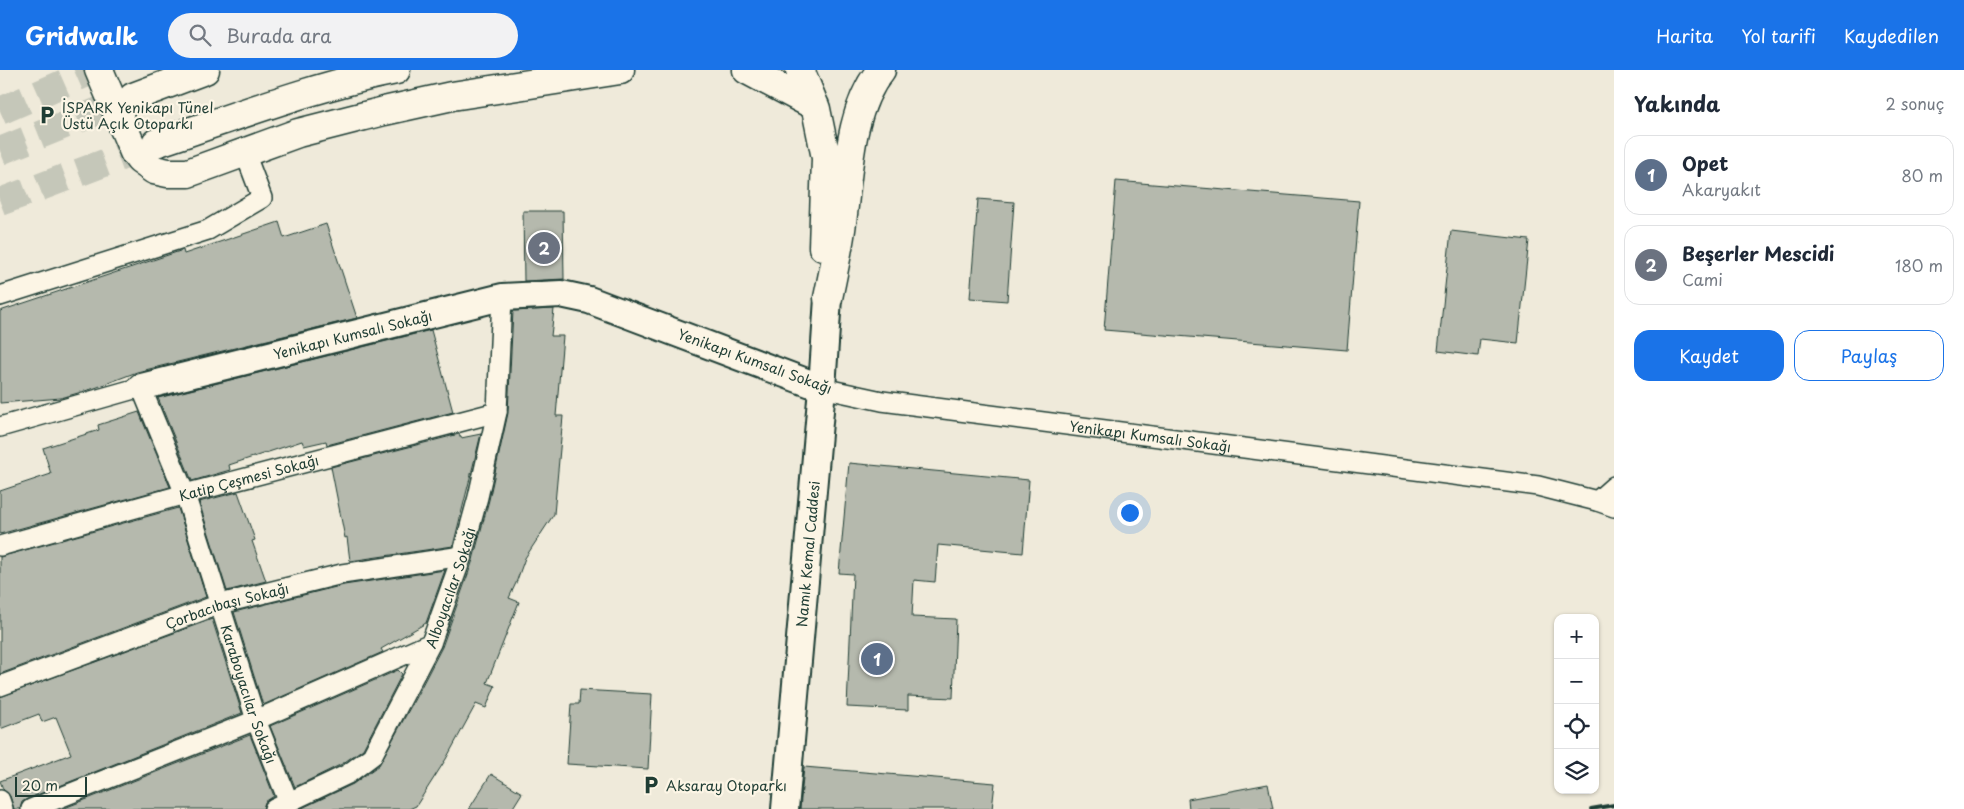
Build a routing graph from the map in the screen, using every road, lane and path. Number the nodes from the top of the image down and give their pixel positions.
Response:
1 (99, 70) edge
2 (206, 70) edge
3 (396, 70) edge
4 (620, 70) edge
5 (747, 70) edge
6 (800, 70) edge
7 (881, 70) edge
8 (134, 97) tunnel mouth
9 (815, 106) junction
10 (156, 143) tunnel mouth
11 (245, 153) junction
12 (0, 296) edge
13 (502, 297) junction
14 (828, 298) junction
15 (141, 387) junction
16 (822, 388) junction
17 (497, 412) junction
18 (0, 428) edge
19 (1614, 486) edge
20 (185, 494) junction
21 (1606, 504) edge
22 (0, 546) edge
23 (462, 556) junction
24 (220, 604) junction
25 (431, 644) junction
26 (0, 686) edge
27 (256, 720) junction
28 (0, 800) edge
29 (281, 806) edge
30 (3, 809) edge
31 (31, 809) edge
32 (785, 809) edge

1 - 11 main road
2 - 8 main road
3 - 10 main road
4 - 11 main road
5 - 9 main road
6 - 9 main road
7 - 14 main road
9 - 14 main road
11 - 12 street
13 - 15 street, Yenikapı Kumsalı Sokağı
13 - 16 street, Yenikapı Kumsalı Sokağı
13 - 17 street, Alboyacılar Sokağı
14 - 16 street, Namık Kemal Caddesi
15 - 18 street, Yenikapı Kumsalı Sokağı
15 - 20 street, Karaboyacılar Sokağı
16 - 21 street, Yenikapı Kumsalı Sokağı
16 - 32 street, Namık Kemal Caddesi
17 - 20 street, Katip Çeşmesi Sokağı
17 - 23 street, Alboyacılar Sokağı
19 - 21 street
20 - 22 street, Katip Çeşmesi Sokağı
20 - 24 street, Karaboyacılar Sokağı
23 - 24 street, Çorbacıbaşı Sokağı
23 - 25 street, Alboyacılar Sokağı
24 - 26 street, Çorbacıbaşı Sokağı
24 - 27 street, Karaboyacılar Sokağı
25 - 27 street
25 - 29 street, Alboyacılar Sokağı
27 - 29 street, Karaboyacılar Sokağı
27 - 31 street
28 - 30 street

